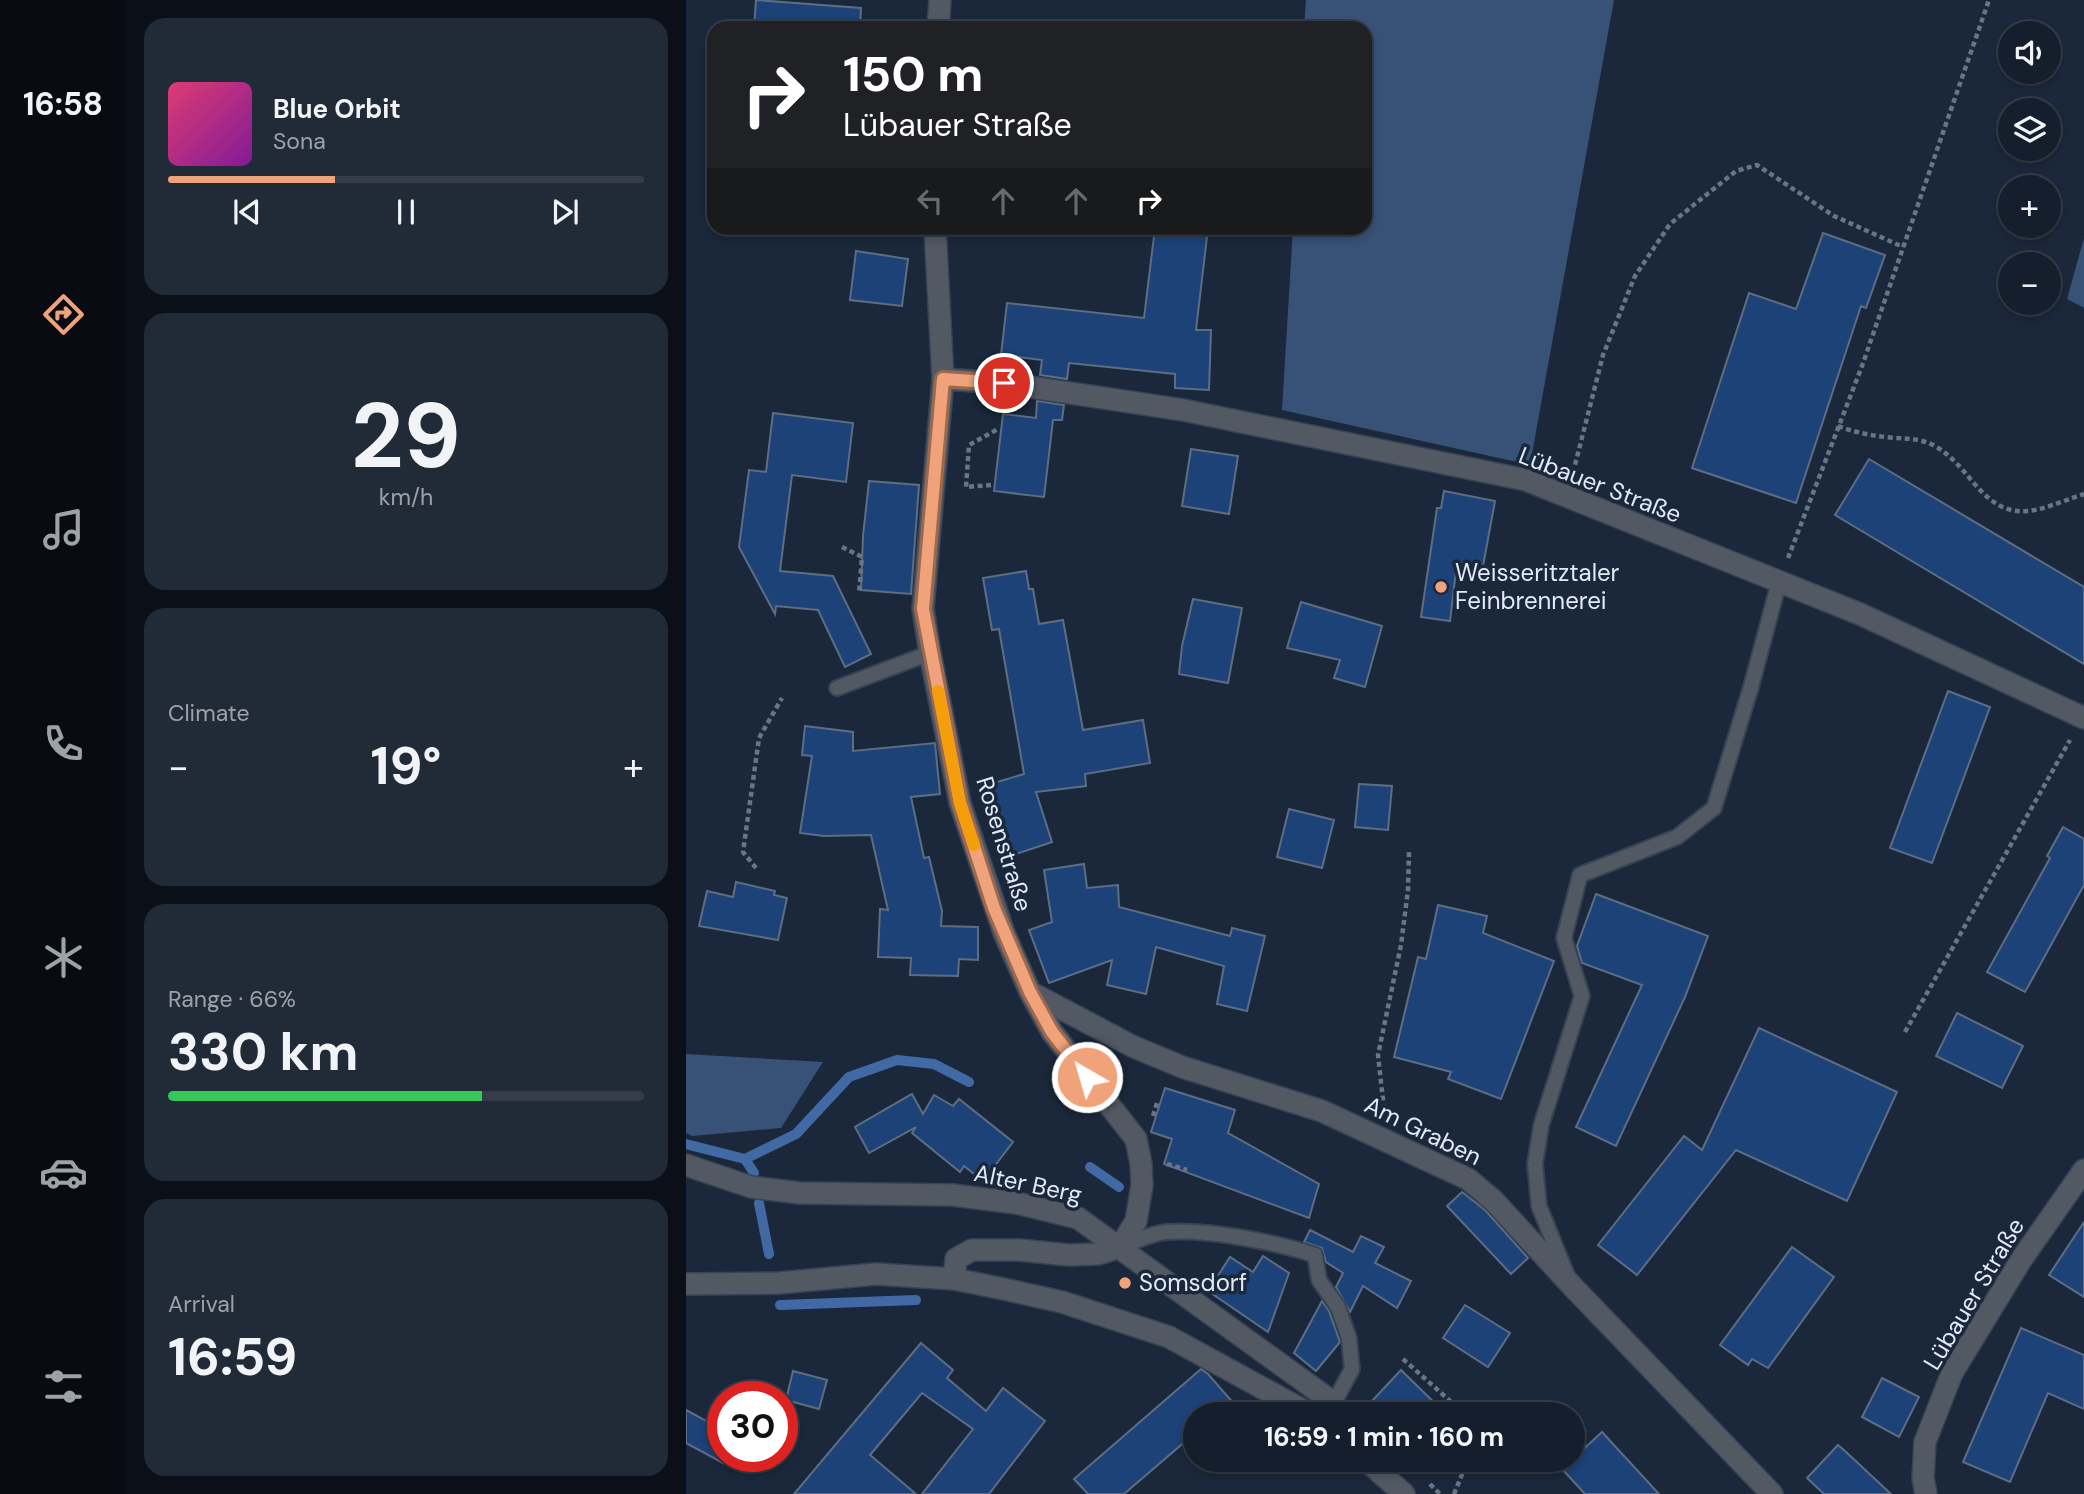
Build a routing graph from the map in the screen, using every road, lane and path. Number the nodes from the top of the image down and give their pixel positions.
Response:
1 (940, 0) edge
2 (1989, 0) edge
3 (938, 21) edge
4 (935, 235) edge
5 (1903, 247) junction
6 (943, 379) junction
7 (1838, 426) junction
8 (998, 429) dead end
9 (991, 485) dead end
10 (2084, 494) edge
11 (1567, 497) junction
12 (842, 547) dead end
13 (1779, 582) junction
14 (859, 594) dead end
15 (930, 653) junction
16 (837, 688) dead end
17 (782, 698) dead end
18 (2084, 717) edge
19 (1409, 852) dead end
20 (756, 868) dead end
21 (1030, 992) junction
22 (1905, 1032) dead end
23 (1396, 1146) junction
24 (686, 1165) edge
25 (2084, 1170) edge
26 (1120, 1247) junction
27 (954, 1279) junction
28 (686, 1284) edge
29 (1572, 1286) junction
30 (1403, 1359) dead end
31 (1288, 1402) edge
32 (1322, 1402) edge
33 (1335, 1402) edge
34 (1451, 1402) edge
35 (1379, 1472) edge
36 (1463, 1472) edge
37 (1404, 1494) edge
38 (1454, 1494) edge
39 (1772, 1494) edge
40 (1926, 1494) edge

1 - 3 street
2 - 5 path
4 - 6 street, Rosenstraße
5 - 7 path
5 - 11 path
6 - 11 street, Lübauer Straße
6 - 15 street, Rosenstraße
7 - 10 path
7 - 13 path
8 - 9 path
11 - 13 street, Lübauer Straße
12 - 14 path
13 - 18 street, Lübauer Straße
13 - 29 lane
15 - 16 lane
15 - 21 street, Rosenstraße
17 - 20 path
18 - 22 path
19 - 23 path
21 - 23 street, Am Graben
21 - 26 street, Rosenstraße
23 - 29 street, Am Graben
24 - 26 street, Alter Berg
25 - 40 street, Lübauer Straße
26 - 27 street
26 - 32 street, Alter Berg
26 - 33 lane
27 - 28 street
27 - 31 street
29 - 39 street, Am Graben
30 - 34 path
35 - 37 street
36 - 38 path

